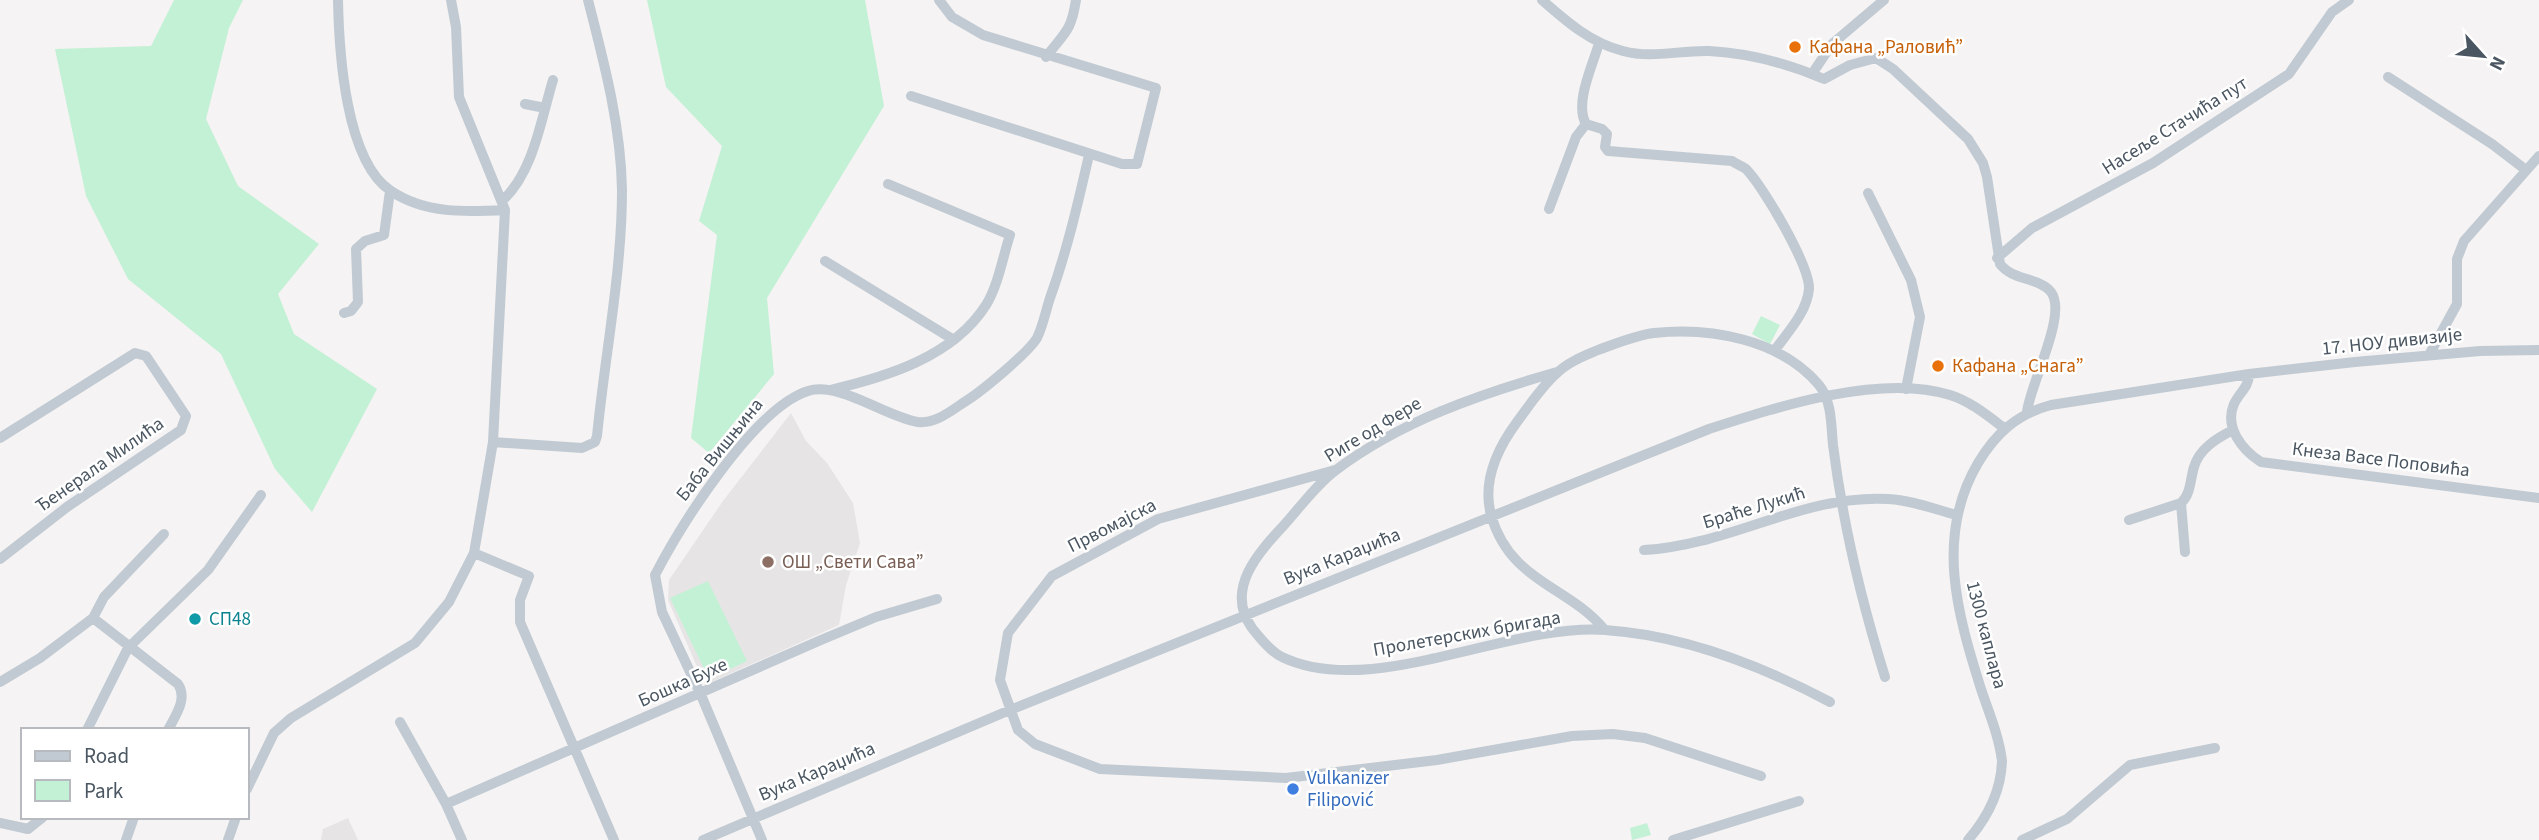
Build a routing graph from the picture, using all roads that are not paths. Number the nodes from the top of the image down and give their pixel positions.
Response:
1 (338, 0) edge
2 (451, 0) edge
3 (588, 0) edge
4 (939, 0) edge
5 (1076, 0) edge
6 (1542, 0) edge
7 (1884, 0) edge
8 (2349, 0) edge
9 (1599, 43) junction
10 (1046, 57) junction
11 (1812, 74) junction
12 (2388, 77) dead end
13 (553, 80) dead end
14 (911, 96) dead end
15 (525, 104) dead end
16 (545, 108) junction
17 (1586, 124) junction
18 (1089, 155) junction
19 (2539, 156) edge
20 (2526, 170) junction
21 (888, 184) dead end
22 (390, 191) junction
23 (1868, 193) dead end
24 (504, 205) junction
25 (1549, 209) dead end
26 (1997, 258) junction
27 (825, 261) dead end
28 (344, 313) dead end
29 (954, 340) junction
30 (1775, 350) junction
31 (2539, 350) edge
32 (2429, 355) junction
33 (1557, 372) junction
34 (2249, 374) junction
35 (1906, 389) junction
36 (830, 390) junction
37 (1827, 398) junction
38 (2028, 412) junction
39 (2004, 428) junction
40 (2233, 430) junction
41 (0, 438) edge
42 (493, 442) junction
43 (1335, 470) junction
44 (261, 495) dead end
45 (2539, 498) edge
46 (1841, 502) junction
47 (2181, 503) junction
48 (1491, 515) junction
49 (1956, 515) junction
50 (2129, 520) dead end
51 (164, 534) dead end
52 (1644, 550) dead end
53 (2185, 552) dead end
54 (474, 553) junction
55 (0, 559) edge
56 (937, 599) dead end
57 (1244, 616) junction
58 (93, 618) junction
59 (1604, 629) junction
60 (128, 648) junction
61 (1885, 677) dead end
62 (0, 682) edge
63 (701, 695) junction
64 (1830, 702) dead end
65 (1010, 710) junction
66 (400, 722) dead end
67 (88, 728) edge
68 (168, 728) edge
69 (2216, 748) dead end
70 (576, 749) junction
71 (1761, 776) dead end
72 (248, 786) edge
73 (1799, 801) dead end
74 (446, 804) junction
75 (40, 819) edge
76 (133, 819) edge
77 (235, 819) edge
78 (752, 819) junction
79 (0, 823) edge
80 (126, 840) edge
81 (228, 840) edge
82 (462, 840) edge
83 (614, 840) edge
84 (703, 840) edge
85 (762, 840) edge
86 (1673, 840) edge
87 (1968, 840) edge
88 (2022, 840) edge

1 - 22 street
2 - 24 street
3 - 42 street
4 - 10 street
5 - 10 street
6 - 9 street
7 - 11 street
8 - 26 street, Насеље Стачића пут
9 - 11 street
9 - 17 street
10 - 18 street
11 - 26 street
12 - 20 street
13 - 16 street
14 - 18 street
15 - 16 street
16 - 24 street
17 - 25 street
17 - 30 street
18 - 36 street
19 - 20 street
20 - 32 street
21 - 29 street, Баба Вишњина
22 - 24 street
22 - 28 street
23 - 35 street
24 - 42 street
26 - 38 street
27 - 29 street
29 - 36 street, Баба Вишњина
30 - 33 street
30 - 37 street
31 - 32 street, 17. НОУ дивизије
32 - 34 street, 17. НОУ дивизије
33 - 43 street, Риге од Фере
33 - 48 street
34 - 38 street, 17. НОУ дивизије
34 - 40 street
35 - 37 street, Вука Караџића
35 - 39 street, Вука Караџића
36 - 63 street, Баба Вишњина
37 - 46 street
37 - 48 street, Вука Караџића
38 - 39 street, 1300 каплара
39 - 49 street, 1300 каплара
40 - 45 street, Кнеза Васе Поповића
40 - 47 street
41 - 55 street, Ђенерала Милића
42 - 54 street
43 - 57 street, Риге од Фере
43 - 65 street, Првомајска
44 - 60 street
46 - 49 street, Браће Лукић
46 - 52 street, Браће Лукић
46 - 61 street
47 - 50 street
47 - 53 street
48 - 57 street, Вука Караџића
48 - 59 street
49 - 87 street, 1300 каплара
51 - 58 street
54 - 70 street
54 - 72 street
56 - 63 street, Бошка Бухе
57 - 59 street, Пролетерских бригада
57 - 65 street, Вука Караџића
58 - 60 street
58 - 62 street
59 - 64 street, Пролетерских бригада
60 - 67 street
60 - 68 street
63 - 70 street, Бошка Бухе
63 - 78 street
65 - 71 street, Првомајска
65 - 78 street, Вука Караџића
66 - 74 street
69 - 88 street
70 - 74 street, Бошка Бухе
70 - 83 street
73 - 86 street
74 - 82 street
75 - 79 street
76 - 80 street
77 - 81 street
78 - 84 street, Вука Караџића
78 - 85 street

